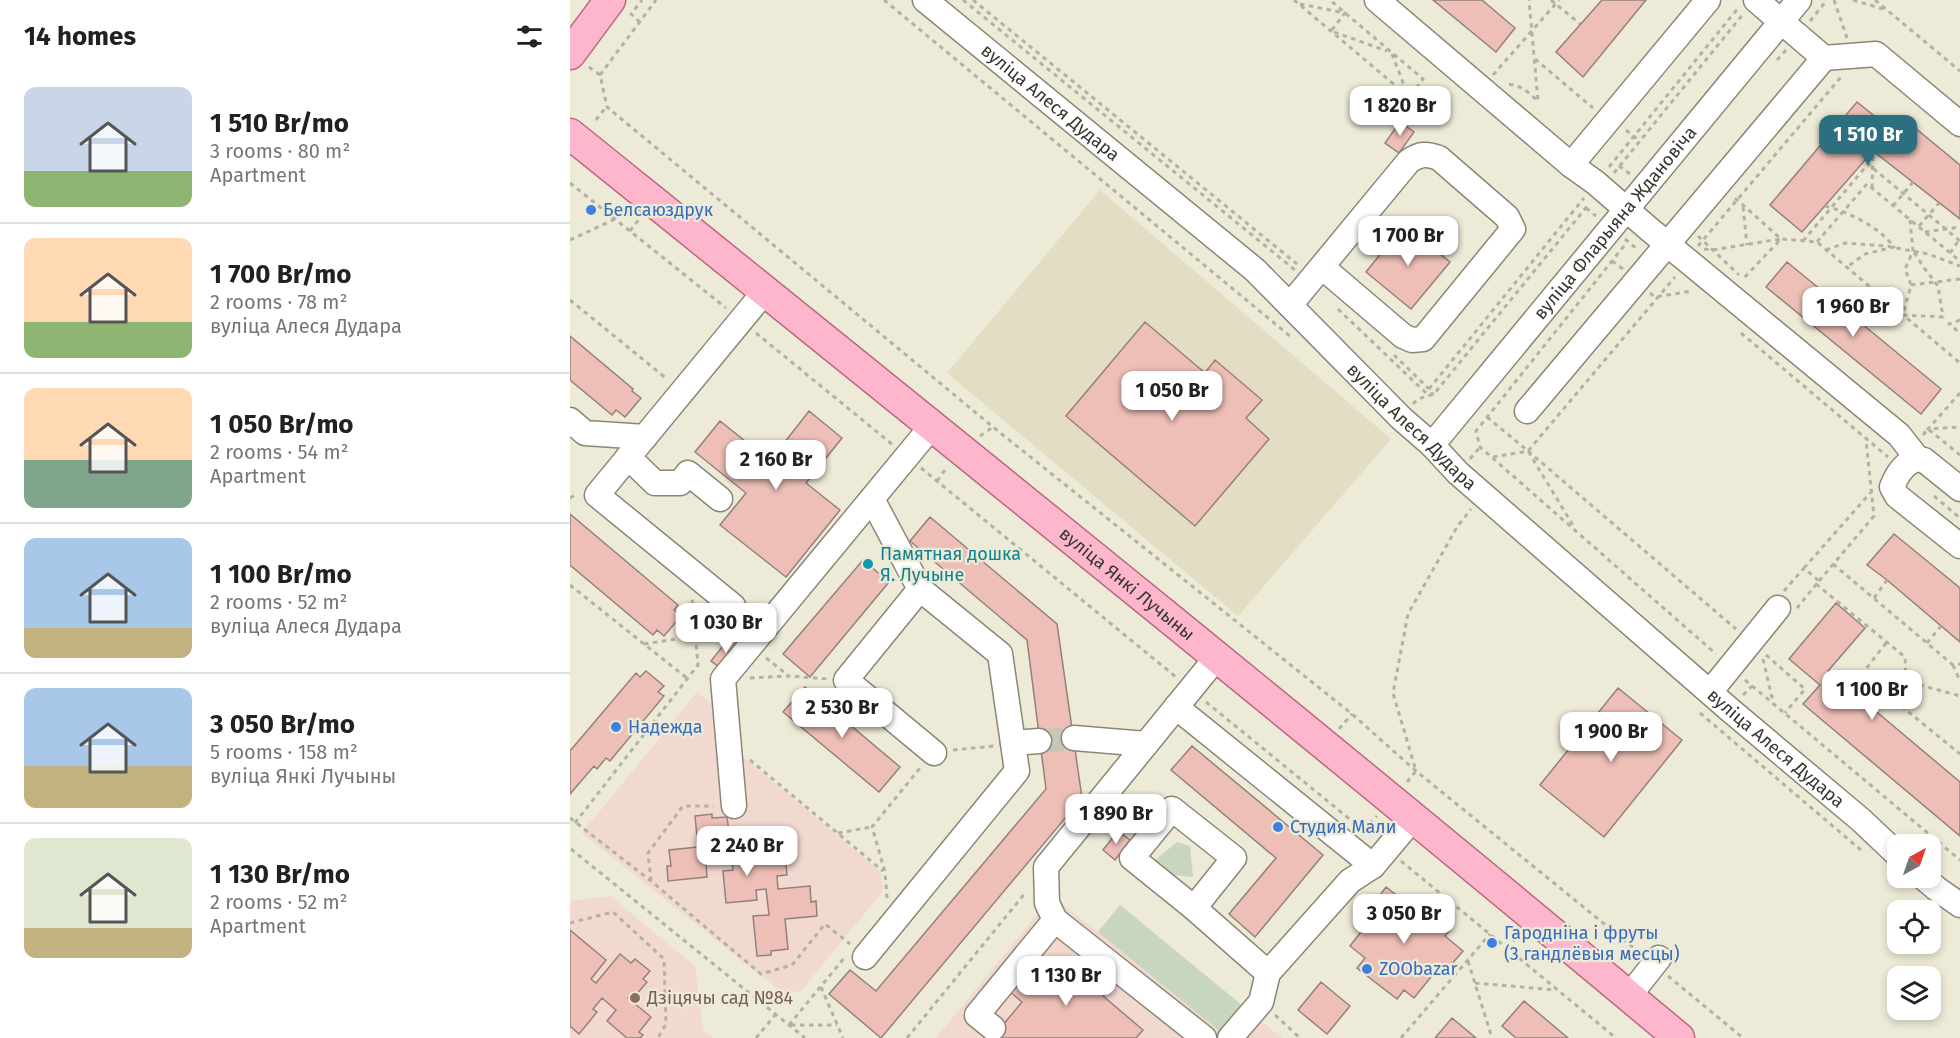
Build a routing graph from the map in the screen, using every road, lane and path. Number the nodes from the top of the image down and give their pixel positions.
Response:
1 (610, 0) edge
2 (642, 0) edge
3 (656, 0) edge
4 (925, 0) edge
5 (963, 0) edge
6 (972, 0) edge
7 (1330, 0) edge
8 (1377, 0) edge
9 (1551, 0) edge
10 (1559, 0) edge
11 (1707, 0) edge
12 (1756, 0) edge
13 (1799, 0) edge
14 (1834, 0) edge
15 (1853, 0) edge
16 (1875, 0) edge
17 (1297, 1) edge
18 (1529, 1) edge
19 (1556, 4) junction
20 (1885, 10) junction
21 (1345, 13) junction
22 (640, 22) junction
23 (1781, 22) junction
24 (1580, 24) dead end
25 (1331, 31) junction
26 (1532, 31) junction
27 (1391, 52) junction
28 (1824, 58) junction
29 (579, 60) edge
30 (1534, 60) junction
31 (1849, 63) junction
32 (1960, 71) edge
33 (600, 75) junction
34 (1492, 81) dead end
35 (1502, 83) dead end
36 (1408, 95) junction
37 (607, 106) junction
38 (596, 120) dead end
39 (1608, 121) junction
40 (1960, 124) edge
41 (570, 134) edge
42 (1873, 151) dead end
43 (1571, 165) junction
44 (1873, 167) junction
45 (1913, 182) dead end
46 (570, 183) edge
47 (1872, 188) junction
48 (1904, 193) junction
49 (1732, 195) dead end
50 (1737, 200) junction
51 (1939, 203) dead end
52 (1743, 205) junction
53 (1825, 206) dead end
54 (1893, 206) junction
55 (1831, 207) junction
56 (1627, 209) junction
57 (1844, 211) junction
58 (1929, 215) junction
59 (615, 219) junction
60 (1910, 220) junction
61 (1918, 227) junction
62 (1960, 227) edge
63 (1947, 229) junction
64 (1925, 232) junction
65 (1781, 239) junction
66 (570, 240) edge
67 (1960, 240) edge
68 (1803, 241) junction
69 (1817, 242) junction
70 (1668, 244) junction
71 (1747, 245) junction
72 (1894, 248) junction
73 (1712, 250) junction
74 (1826, 250) junction
75 (1913, 251) junction
76 (1950, 253) junction
77 (1960, 261) edge
78 (1960, 266) edge
79 (1847, 267) junction
80 (1315, 276) junction
81 (1675, 278) dead end
82 (1960, 279) edge
83 (1935, 282) junction
84 (1911, 285) junction
85 (766, 290) junction
86 (570, 300) edge
87 (1338, 302) dead end
88 (1290, 305) junction
89 (1334, 306) dead end
90 (1903, 315) junction
91 (741, 320) junction
92 (1960, 320) edge
93 (1363, 325) dead end
94 (1960, 333) edge
95 (1388, 349) dead end
96 (1960, 363) edge
97 (1430, 389) dead end
98 (682, 391) junction
99 (1960, 393) edge
100 (1434, 394) dead end
101 (1527, 411) dead end
102 (1487, 417) dead end
103 (570, 420) edge
104 (933, 426) junction
105 (1960, 427) edge
106 (1928, 429) junction
107 (1476, 431) dead end
108 (645, 437) junction
109 (1866, 438) dead end
110 (1432, 446) junction
111 (1480, 447) dead end
112 (1528, 451) junction
113 (1960, 455) edge
114 (907, 456) junction
115 (628, 457) junction
116 (1492, 457) dead end
117 (1917, 458) junction
118 (1960, 489) edge
119 (1871, 490) junction
120 (1880, 498) dead end
121 (720, 499) dead end
122 (872, 499) junction
123 (1471, 508) dead end
124 (1576, 531) dead end
125 (1960, 546) edge
126 (1833, 564) junction
127 (1804, 567) dead end
128 (1887, 580) dead end
129 (570, 585) edge
130 (920, 589) junction
131 (692, 596) dead end
132 (1873, 598) junction
133 (732, 606) dead end
134 (1778, 608) dead end
135 (1941, 626) dead end
136 (734, 630) dead end
137 (696, 636) junction
138 (1751, 642) junction
139 (1886, 642) junction
140 (1927, 643) junction
141 (644, 644) junction
142 (1217, 657) junction
143 (1960, 664) edge
144 (698, 665) junction
145 (1953, 665) junction
146 (688, 679) junction
147 (723, 679) junction
148 (846, 680) junction
149 (1960, 681) edge
150 (1710, 692) junction
151 (1960, 696) edge
152 (1184, 698) junction
153 (1773, 704) dead end
154 (1785, 713) dead end
155 (1074, 738) tunnel mouth
156 (1040, 741) tunnel mouth
157 (728, 743) junction
158 (1013, 743) junction
159 (1146, 744) junction
160 (934, 753) junction
161 (1960, 754) edge
162 (1416, 771) junction
163 (734, 806) joint
164 (1414, 817) junction
165 (570, 818) edge
166 (575, 823) junction
167 (1354, 823) dead end
168 (872, 826) junction
169 (837, 833) junction
170 (570, 842) edge
171 (1887, 845) edge
172 (571, 849) edge
173 (1380, 858) junction
174 (1046, 867) junction
175 (885, 872) junction
176 (651, 881) junction
177 (1935, 888) edge
178 (1960, 905) edge
179 (1194, 908) dead end
180 (1055, 920) junction
181 (570, 922) edge
182 (890, 927) junction
183 (1490, 934) junction
184 (859, 952) junction
185 (1468, 961) junction
186 (1656, 961) junction
187 (1268, 973) junction
188 (1475, 983) junction
189 (820, 987) junction
190 (1558, 990) junction
191 (1629, 996) junction
192 (1261, 1002) junction
193 (776, 1014) junction
194 (789, 1025) junction
195 (837, 1025) junction
196 (993, 1028) dead end
197 (658, 1038) edge
198 (756, 1038) edge
199 (805, 1038) edge
200 (843, 1038) edge
201 (907, 1038) edge
202 (1204, 1038) edge
203 (1230, 1038) edge
204 (1300, 1038) edge
205 (1401, 1038) edge
206 (1492, 1038) edge
207 (1616, 1038) edge
208 (1679, 1038) edge
209 (1743, 1038) edge

1 - 29 main road
2 - 22 path
3 - 22 path
4 - 88 street, вуліца Алеся Дудара
5 - 80 path
6 - 80 path
7 - 21 path
8 - 43 street
9 - 19 path
10 - 19 path
11 - 39 street
12 - 23 street
13 - 23 street, вуліца Фларыяна Ждановіча
14 - 31 path
15 - 20 path
16 - 20 path
17 - 21 path
17 - 25 path
18 - 26 path
19 - 24 path
19 - 26 path
20 - 32 path
21 - 25 path
21 - 27 path
22 - 33 path
23 - 28 street
23 - 56 street, вуліца Фларыяна Ждановіча
25 - 27 path
25 - 36 path
26 - 30 path
26 - 34 path
27 - 36 path
27 - 36 path
28 - 31 street
28 - 70 street
29 - 33 path
30 - 35 path
30 - 39 path
31 - 40 street
31 - 50 path
33 - 37 path
37 - 38 path
37 - 162 path
39 - 43 street
41 - 85 main road, вуліца Янкі Лучыны
42 - 44 path
43 - 56 street
44 - 47 path
44 - 48 path
44 - 55 path
45 - 48 path
46 - 59 path
47 - 54 path
47 - 57 path
48 - 54 path
48 - 58 path
49 - 50 path
50 - 52 path
50 - 73 path
51 - 58 path
52 - 65 path
52 - 71 path
53 - 55 path
54 - 60 path
55 - 57 path
55 - 68 path
56 - 70 street
56 - 110 street, вуліца Фларыяна Ждановіча
57 - 69 path
57 - 72 path
58 - 61 path
58 - 63 path
59 - 66 path
59 - 91 path
60 - 61 path
60 - 75 path
61 - 64 path
62 - 63 path
63 - 64 path
63 - 67 path
64 - 76 path
65 - 68 path
65 - 71 path
65 - 73 path
67 - 76 path
68 - 69 path
69 - 74 path
70 - 101 street
70 - 117 street
71 - 73 path
72 - 74 path
72 - 75 path
72 - 79 path
74 - 79 path
75 - 78 path
75 - 83 path
75 - 84 path
76 - 77 path
79 - 90 path
80 - 80 street
80 - 88 street
81 - 112 path
82 - 83 path
83 - 84 path
83 - 90 path
84 - 90 path
85 - 91 street
85 - 104 main road, вуліца Янкі Лучыны
86 - 98 path
87 - 93 path
88 - 110 street, вуліца Алеся Дудара
89 - 100 path
90 - 96 path
91 - 98 street
91 - 114 path
92 - 94 path
95 - 97 path
98 - 108 street
99 - 106 path
102 - 112 path
103 - 108 street
104 - 114 street
104 - 142 main road, вуліца Янкі Лучыны
105 - 106 path
106 - 113 path
107 - 111 path
108 - 115 street
109 - 119 path
110 - 150 street, вуліца Алеся Дудара
112 - 116 path
112 - 124 path
112 - 138 path
114 - 122 street
114 - 152 path
115 - 121 street
115 - 133 street
117 - 118 street
117 - 125 street
119 - 120 path
119 - 126 path
119 - 127 path
122 - 130 street
122 - 147 street
123 - 162 path
126 - 132 path
126 - 139 path
128 - 132 path
129 - 141 path
130 - 148 street
130 - 158 street
131 - 137 path
132 - 140 path
134 - 138 street
135 - 140 path
136 - 137 path
137 - 141 path
137 - 144 path
138 - 150 street
139 - 151 path
139 - 161 path
140 - 145 path
141 - 146 path
142 - 152 street
142 - 164 main road, вуліца Янкі Лучыны
143 - 145 path
144 - 146 path
144 - 147 path
145 - 149 path
146 - 166 path
147 - 148 path
147 - 157 street
148 - 160 street
150 - 171 street, вуліца Алеся Дудара
152 - 159 street
152 - 167 path
152 - 173 street
153 - 154 path
155 - 159 street
156 - 158 street
157 - 163 street
157 - 169 path
158 - 160 path
158 - 182 street
159 - 174 street
160 - 168 path
162 - 186 path
163 - 176 path
164 - 173 street
164 - 191 main road, вуліца Янкі Лучыны
165 - 166 path
166 - 176 path
168 - 169 path
168 - 175 path
169 - 175 path
170 - 172 path
172 - 193 path
173 - 183 path
173 - 187 street
174 - 180 street
174 - 201 path
175 - 182 path
176 - 184 path
177 - 178 street
179 - 187 street
180 - 196 street
180 - 202 street
181 - 197 path
182 - 184 street
183 - 185 path
183 - 190 path
184 - 189 path
185 - 188 path
185 - 205 path
186 - 191 street
186 - 209 path
187 - 192 street
188 - 190 path
188 - 206 path
189 - 194 path
189 - 195 path
190 - 207 path
191 - 208 main road, вуліца Янкі Лучыны
192 - 203 street
192 - 204 path
193 - 194 path
193 - 198 path
194 - 195 path
194 - 199 path
195 - 200 path

